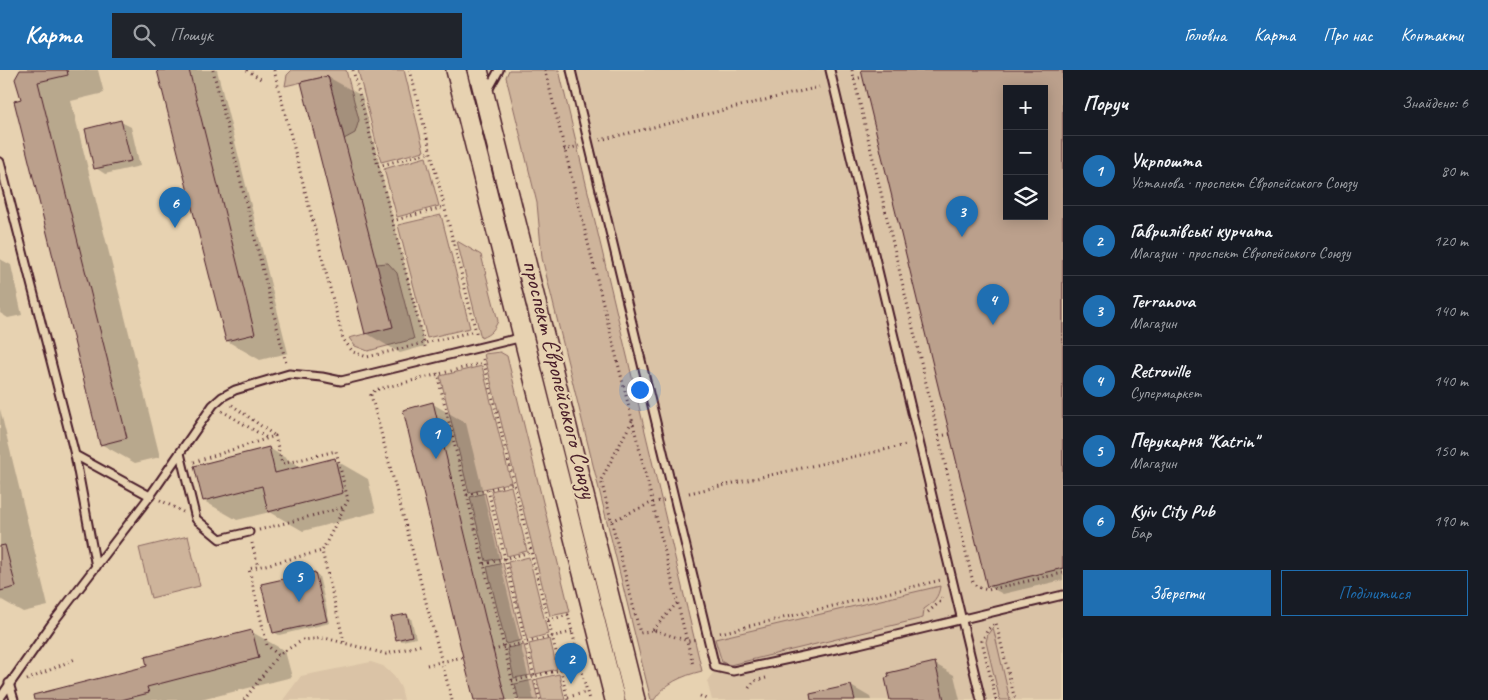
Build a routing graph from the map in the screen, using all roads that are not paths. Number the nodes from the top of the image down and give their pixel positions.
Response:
1 (456, 70) edge
2 (478, 70) edge
3 (500, 70) edge
4 (571, 70) edge
5 (830, 70) edge
6 (484, 97) junction
7 (0, 162) edge
8 (524, 337) junction
9 (180, 453) junction
10 (74, 455) junction
11 (150, 496) junction
12 (249, 532) road end
13 (96, 567) junction
14 (1063, 595) edge
15 (962, 618) junction
16 (9, 683) junction
17 (0, 698) edge
18 (14, 700) edge
19 (615, 700) edge
20 (635, 700) edge
21 (981, 700) edge

1 - 8 main road, проспект Європейського Союзу
2 - 6 main road, проспект Європейського Союзу
3 - 6 lane
4 - 15 lane
5 - 15 lane
6 - 20 main road, проспект Європейського Союзу
7 - 10 lane
8 - 9 lane
8 - 19 main road, проспект Європейського Союзу
9 - 11 lane
9 - 12 lane
10 - 11 lane
10 - 13 lane
11 - 13 lane
13 - 16 lane
14 - 15 lane
15 - 21 lane
16 - 17 lane
16 - 18 lane

